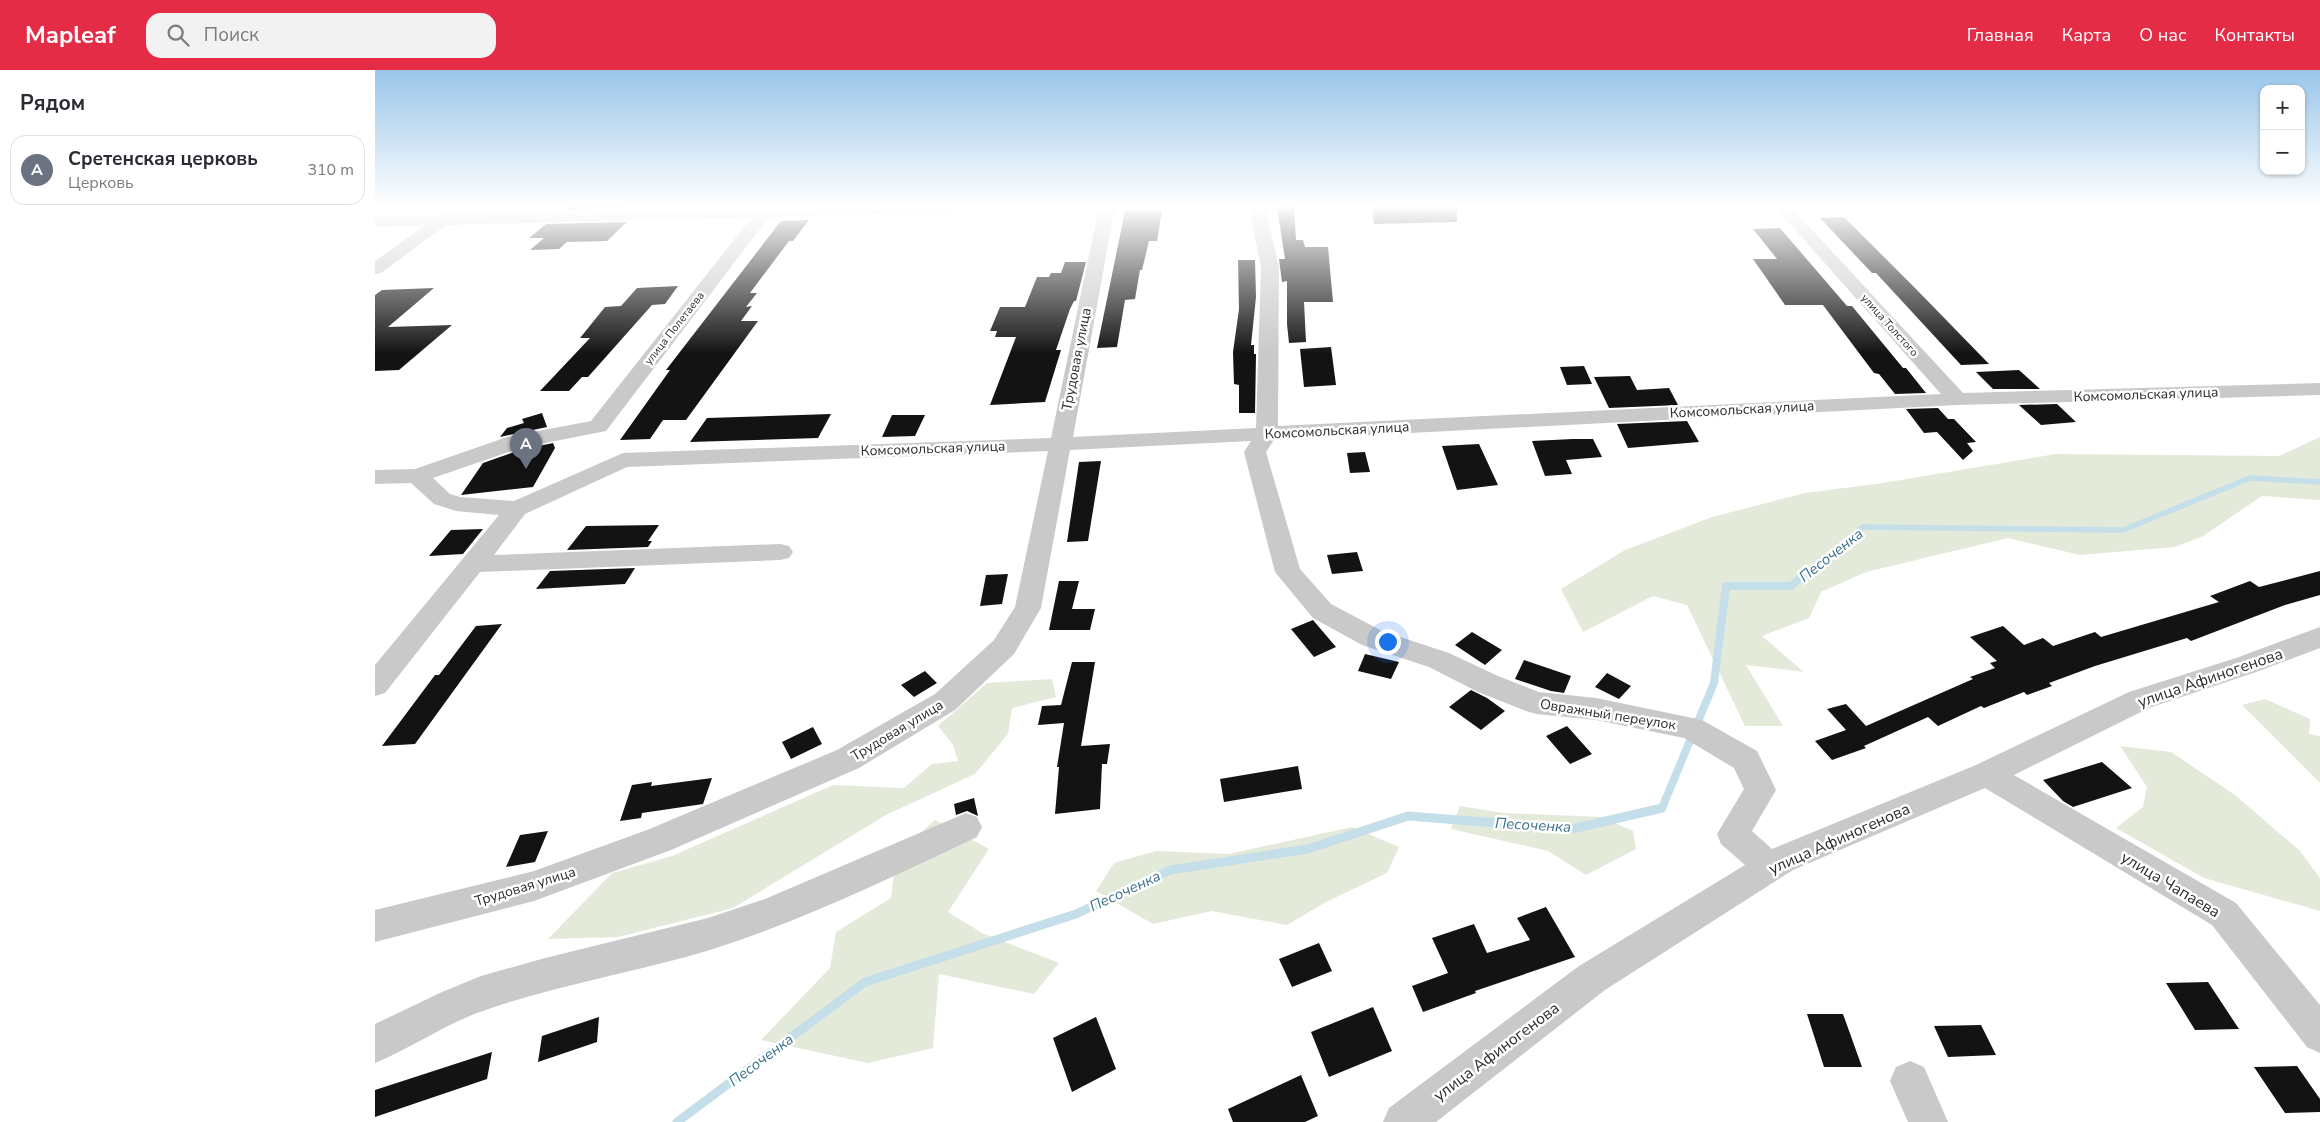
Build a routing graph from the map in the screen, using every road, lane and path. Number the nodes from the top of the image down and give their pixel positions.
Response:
1 (393, 256) edge
2 (730, 256) edge
3 (1097, 256) edge
4 (1268, 256) edge
5 (1827, 256) edge
6 (375, 270) edge
7 (2320, 389) edge
8 (1957, 399) junction
9 (598, 426) junction
10 (1267, 433) junction
11 (1059, 444) junction
12 (623, 460) junction
13 (417, 476) junction
14 (375, 477) edge
15 (517, 509) junction
16 (780, 552) dead end
17 (472, 564) junction
18 (2320, 637) edge
19 (375, 685) edge
20 (1987, 774) junction
21 (965, 828) dead end
22 (1770, 867) junction
23 (375, 926) edge
24 (2320, 1034) edge
25 (375, 1044) edge
26 (1911, 1081) dead end
27 (1403, 1122) edge
28 (1928, 1122) edge

1 - 6 street
2 - 9 street, улица Полетаева
3 - 11 street, Трудовая улица
4 - 10 street, Овражный переулок
5 - 8 street, улица Толстого
7 - 8 street, Комсомольская улица
8 - 10 street, Комсомольская улица
9 - 12 street
9 - 13 street
10 - 11 street, Комсомольская улица
10 - 22 street, Овражный переулок
11 - 12 street, Комсомольская улица
11 - 23 street, Трудовая улица
12 - 15 street, Комсомольская улица
13 - 14 street
13 - 15 street, Комсомольская улица
15 - 17 street
16 - 17 street
17 - 19 street
18 - 20 street, улица Афиногенова
20 - 22 street, улица Афиногенова
20 - 24 street, улица Чапаева
21 - 25 street
22 - 27 street, улица Афиногенова
26 - 28 street

